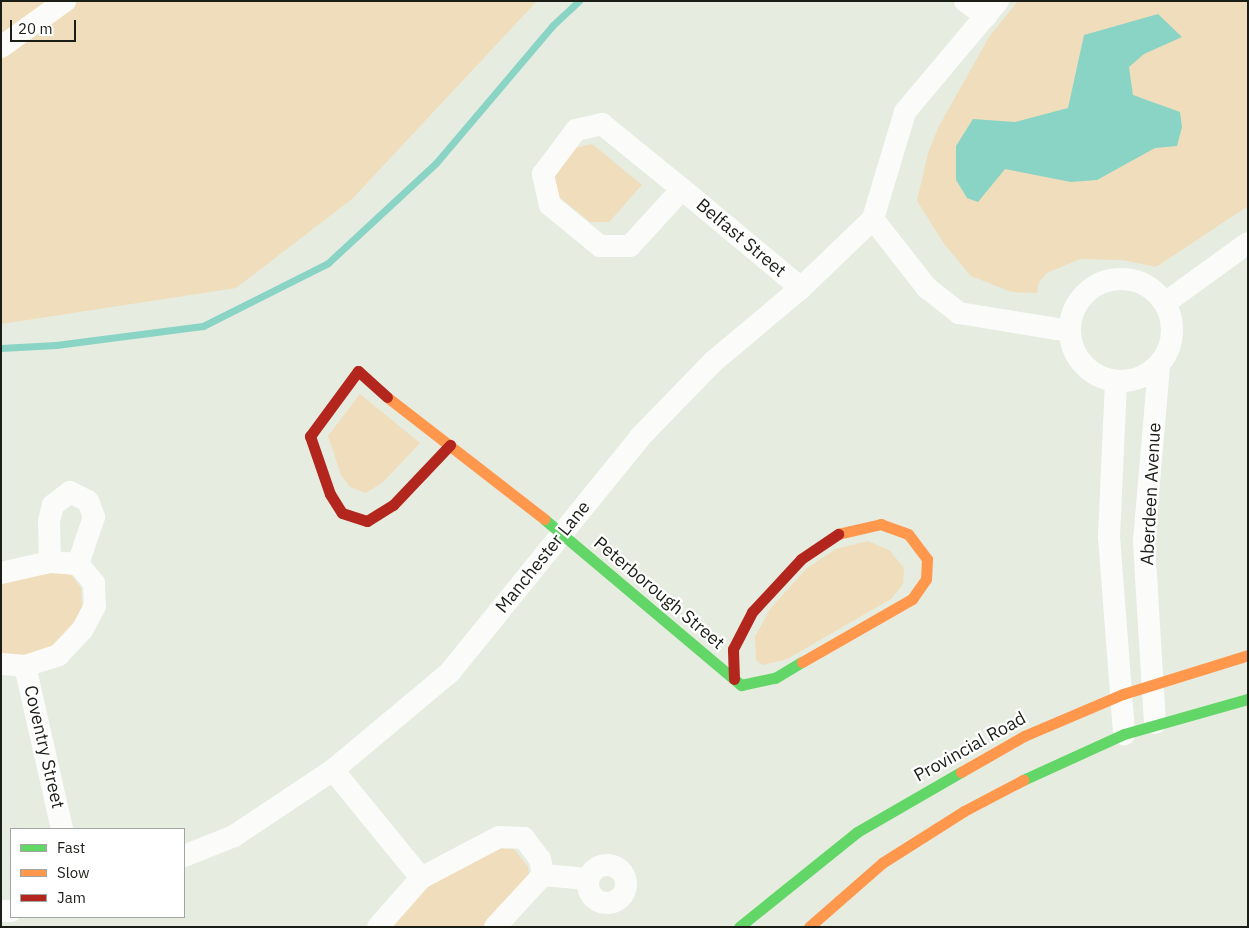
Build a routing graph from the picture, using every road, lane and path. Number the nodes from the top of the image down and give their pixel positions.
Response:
1 (65, 1) edge
2 (965, 1) edge
3 (992, 9) edge
4 (1, 47) edge
5 (682, 189) junction
6 (873, 219) junction
7 (1248, 243) edge
8 (801, 288) junction
9 (1165, 303) junction
10 (1069, 330) junction
11 (1158, 365) junction
12 (1116, 382) junction
13 (450, 445) junction
14 (562, 534) junction
15 (50, 562) junction
16 (78, 564) junction
17 (1, 573) edge
18 (1248, 655) edge
19 (1, 664) edge
20 (25, 666) junction
21 (734, 679) junction
22 (1154, 683) junction
23 (1123, 694) junction
24 (1248, 699) edge
25 (1155, 723) junction
26 (1124, 734) junction
27 (333, 770) junction
28 (62, 828) edge
29 (185, 856) edge
30 (543, 875) junction
31 (421, 878) junction
32 (588, 879) dead end
33 (378, 927) edge
34 (495, 927) edge
35 (739, 927) edge
36 (809, 927) edge

1 - 4 street
2 - 3 street
3 - 6 street
5 - 5 street, Belfast Street
5 - 8 street, Belfast Street
6 - 8 street, Manchester Lane
6 - 10 street
7 - 9 street
8 - 14 street, Manchester Lane
9 - 10 street
9 - 11 street
10 - 12 street
11 - 12 street
11 - 22 street, Aberdeen Avenue
12 - 23 street, Aberdeen Avenue
13 - 13 street, Peterborough Street
13 - 14 street, Peterborough Street
14 - 21 street, Peterborough Street
14 - 27 street, Manchester Lane
15 - 16 street
15 - 16 street
15 - 17 street
16 - 20 street, Coventry Street
18 - 22 street, Provincial Road
19 - 20 street, Coventry Street
20 - 28 street, Coventry Street
21 - 21 street, Peterborough Street
22 - 23 street, Provincial Road
22 - 25 street, Aberdeen Avenue
23 - 26 street, Aberdeen Avenue
23 - 35 street, Provincial Road
24 - 25 street
25 - 26 street
26 - 36 street
27 - 29 street, Manchester Lane
27 - 31 street
30 - 31 street
30 - 32 street
30 - 34 street
31 - 33 street

